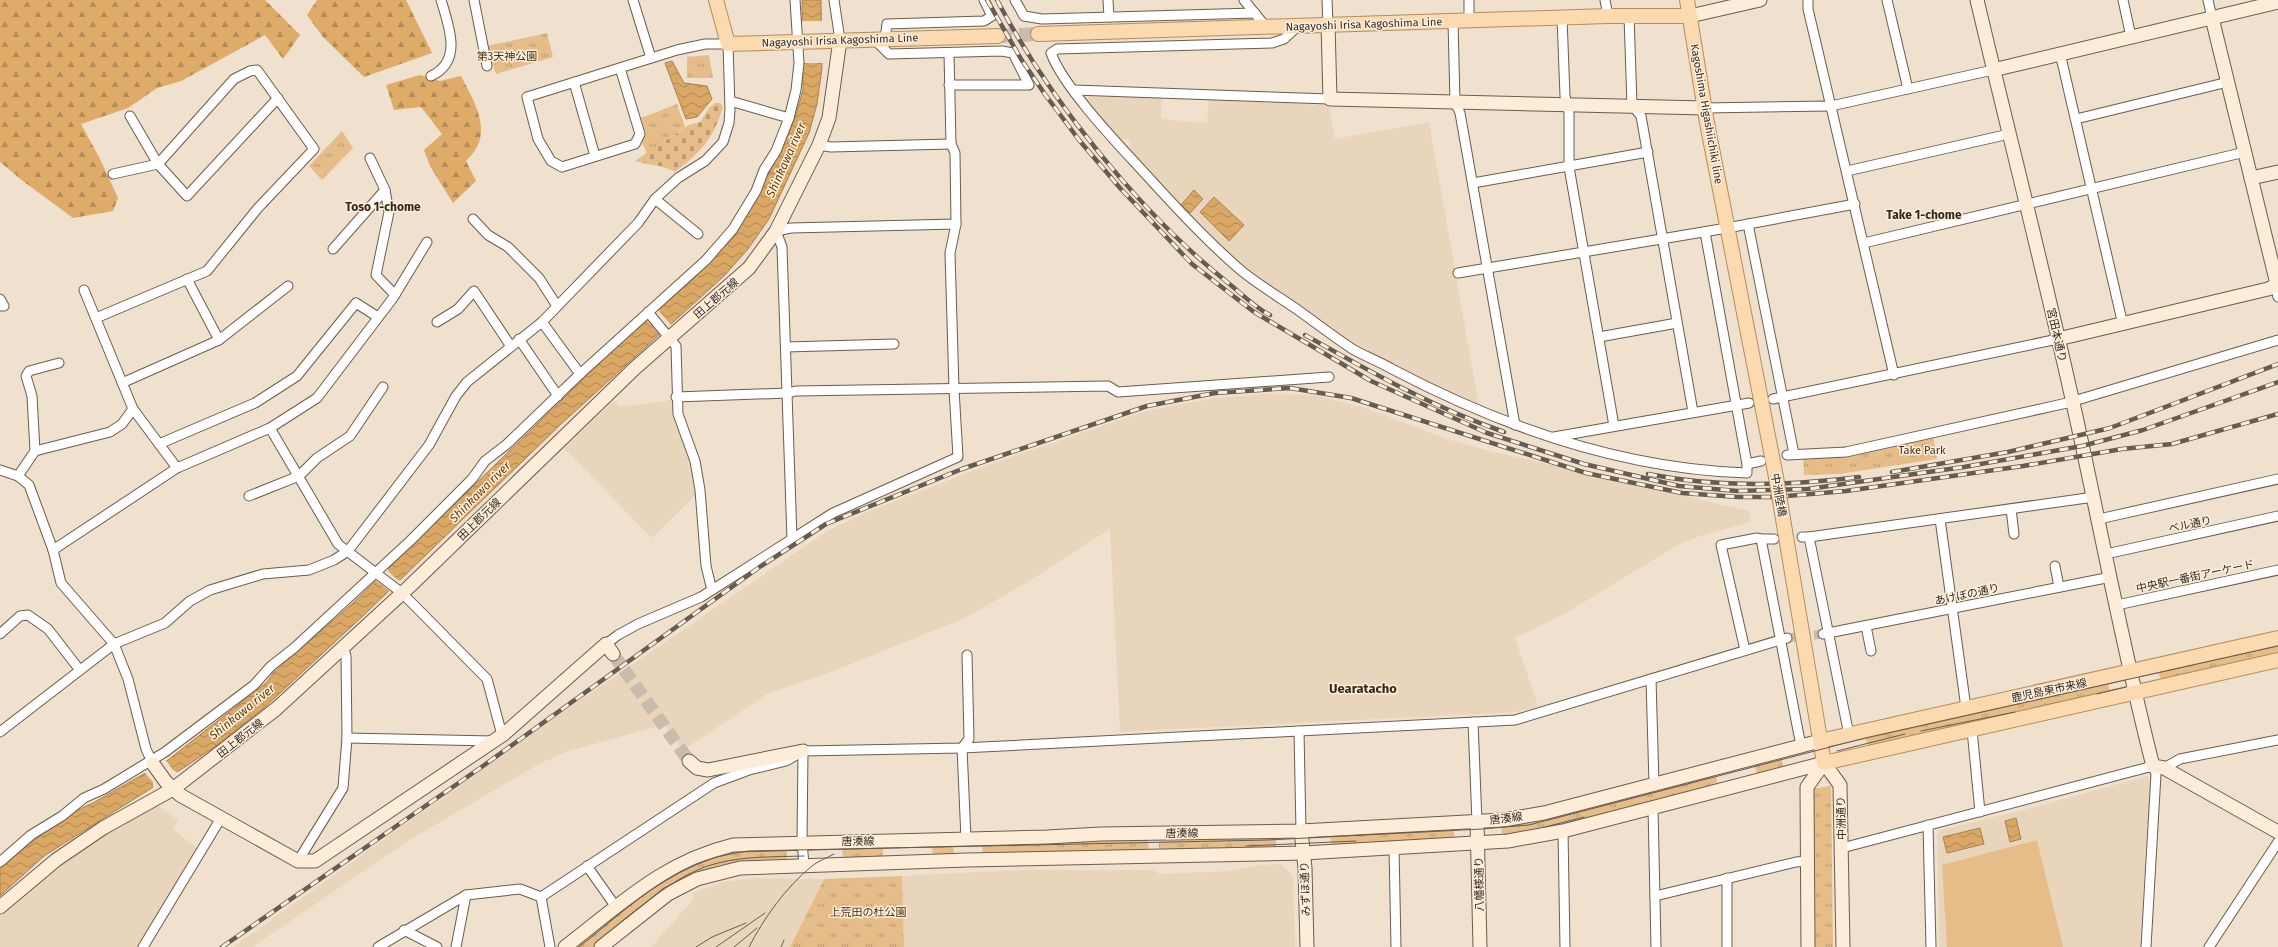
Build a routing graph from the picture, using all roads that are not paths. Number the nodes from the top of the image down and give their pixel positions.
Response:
1 (442, 0) edge
2 (474, 0) edge
3 (633, 0) edge
4 (716, 0) edge
5 (795, 0) edge
6 (834, 0) edge
7 (984, 0) edge
8 (1015, 0) edge
9 (1108, 0) edge
10 (1244, 0) edge
11 (1326, 0) edge
12 (1468, 0) edge
13 (1605, 0) edge
14 (1687, 0) edge
15 (1760, 0) edge
16 (1808, 0) edge
17 (1887, 0) edge
18 (1977, 0) edge
19 (2123, 0) edge
20 (2208, 0) edge
21 (2278, 2) edge
22 (1255, 13) junction
23 (1608, 16) junction
24 (1629, 16) junction
25 (1690, 16) junction
26 (1109, 17) junction
27 (1562, 18) junction
28 (2212, 18) junction
29 (1453, 22) junction
30 (1470, 22) junction
31 (1328, 24) junction
32 (1298, 26) junction
33 (1266, 27) junction
34 (1038, 34) tunnel mouth
35 (998, 36) tunnel mouth
36 (2132, 37) junction
37 (880, 39) junction
38 (840, 40) junction
39 (797, 42) junction
40 (728, 44) junction
41 (949, 53) junction
42 (2060, 53) junction
43 (652, 58) junction
44 (486, 66) dead end
45 (620, 68) junction
46 (1993, 70) junction
47 (431, 76) dead end
48 (574, 82) junction
49 (2228, 82) junction
50 (949, 84) junction
51 (1908, 89) junction
52 (1074, 90) junction
53 (278, 98) junction
54 (1330, 99) junction
55 (730, 101) junction
56 (1455, 102) junction
57 (1568, 105) junction
58 (1632, 105) junction
59 (1831, 106) junction
60 (1705, 108) junction
61 (130, 116) dead end
62 (788, 118) junction
63 (2076, 119) junction
64 (2009, 134) junction
65 (952, 144) junction
66 (819, 145) junction
67 (1648, 152) junction
68 (2245, 152) junction
69 (595, 156) junction
70 (370, 158) dead end
71 (158, 164) junction
72 (1569, 167) junction
73 (1847, 171) junction
74 (2278, 172) edge
75 (113, 174) dead end
76 (2251, 178) junction
77 (1473, 183) junction
78 (2092, 189) junction
79 (385, 190) junction
80 (655, 199) junction
81 (1855, 204) junction
82 (2027, 205) junction
83 (473, 219) dead end
84 (956, 224) junction
85 (1748, 224) junction
86 (1727, 228) junction
87 (776, 231) junction
88 (1705, 232) junction
89 (698, 234) dead end
90 (1662, 239) junction
91 (427, 242) dead end
92 (1864, 243) junction
93 (333, 250) dead end
94 (1584, 252) junction
95 (1489, 268) junction
96 (1458, 273) dead end
97 (187, 279) junction
98 (288, 286) dead end
99 (84, 290) dead end
100 (2277, 291) edge
101 (395, 295) junction
102 (0, 299) edge
103 (0, 306) edge
104 (557, 306) junction
105 (648, 312) junction
106 (378, 317) junction
107 (96, 318) junction
108 (437, 322) dead end
109 (542, 322) junction
110 (1677, 323) junction
111 (2123, 325) junction
112 (670, 337) junction
113 (1598, 337) junction
114 (519, 339) junction
115 (2058, 339) junction
116 (219, 340) junction
117 (2278, 340) edge
118 (894, 344) dead end
119 (510, 345) junction
120 (786, 347) junction
121 (59, 363) dead end
122 (580, 374) junction
123 (1894, 375) junction
124 (1329, 376) dead end
125 (122, 383) junction
126 (383, 386) dead end
127 (954, 389) junction
128 (788, 393) junction
129 (558, 396) junction
130 (676, 397) junction
131 (1783, 397) junction
132 (1773, 399) dead end
133 (2073, 402) junction
134 (1749, 403) dead end
135 (1736, 406) junction
136 (133, 409) junction
137 (1693, 412) junction
138 (1515, 425) junction
139 (1614, 426) junction
140 (270, 428) junction
141 (1554, 437) junction
142 (159, 444) junction
143 (36, 451) junction
144 (1761, 461) dead end
145 (1747, 464) junction
146 (177, 468) junction
147 (0, 470) edge
148 (18, 476) junction
149 (299, 476) junction
150 (2278, 479) edge
151 (249, 496) dead end
152 (2094, 497) junction
153 (2011, 509) junction
154 (2278, 516) edge
155 (1940, 519) junction
156 (2099, 519) junction
157 (2014, 534) dead end
158 (792, 539) junction
159 (1761, 539) junction
160 (1774, 539) dead end
161 (53, 550) junction
162 (348, 551) junction
163 (2106, 554) junction
164 (2055, 566) dead end
165 (2278, 570) edge
166 (376, 572) junction
167 (2111, 577) junction
168 (2059, 587) junction
169 (712, 590) junction
170 (400, 592) junction
171 (2117, 605) junction
172 (1952, 609) junction
173 (1866, 626) junction
174 (0, 634) edge
175 (1825, 634) junction
176 (1784, 638) junction
177 (2278, 638) edge
178 (114, 644) junction
179 (344, 649) junction
180 (609, 649) joint
181 (1745, 650) junction
182 (1871, 651) dead end
183 (967, 655) dead end
184 (2278, 660) edge
185 (79, 669) junction
186 (2129, 672) junction
187 (1651, 678) junction
188 (2134, 693) junction
189 (1966, 708) junction
190 (1473, 722) junction
191 (1972, 730) junction
192 (1299, 731) junction
193 (0, 732) edge
194 (1849, 735) junction
195 (347, 738) junction
196 (498, 738) junction
197 (2278, 740) edge
198 (1820, 741) junction
199 (1802, 746) junction
200 (962, 748) junction
201 (803, 751) junction
202 (689, 761) tunnel mouth
203 (152, 762) junction
204 (1824, 763) junction
205 (2158, 767) junction
206 (1654, 784) junction
207 (170, 786) junction
208 (1653, 807) junction
209 (1980, 812) junction
210 (221, 818) junction
211 (1478, 822) junction
212 (1928, 825) junction
213 (1301, 831) junction
214 (1563, 831) junction
215 (2278, 832) edge
216 (966, 839) junction
217 (802, 842) junction
218 (2278, 842) edge
219 (1479, 843) junction
220 (1394, 847) junction
221 (1842, 848) junction
222 (1304, 853) junction
223 (1808, 861) junction
224 (0, 862) edge
225 (298, 862) junction
226 (804, 865) junction
227 (587, 866) junction
228 (1727, 878) junction
229 (466, 895) junction
230 (1655, 896) junction
231 (541, 897) junction
232 (0, 907) edge
233 (616, 907) junction
234 (404, 930) junction
235 (455, 946) edge
236 (143, 947) edge
237 (378, 947) edge
238 (437, 947) edge
239 (550, 947) edge
240 (565, 947) edge
241 (601, 947) edge
242 (1307, 947) edge
243 (1396, 947) edge
244 (1480, 947) edge
245 (1565, 947) edge
246 (1656, 947) edge
247 (1727, 947) edge
248 (1808, 947) edge
249 (1843, 947) edge
250 (1931, 947) edge
251 (2146, 947) edge
252 (2209, 947) edge

1 - 47 street
2 - 44 street
3 - 43 street
4 - 40 main road
5 - 39 street
6 - 38 street
7 - 37 street
8 - 26 street
9 - 26 street
10 - 22 street
11 - 31 street
12 - 30 street
13 - 23 street
14 - 25 main road, Kagoshima Higashiichiki line
15 - 25 street
16 - 59 street
17 - 51 street
18 - 46 street, 宮田本通り
19 - 36 street
20 - 28 street
21 - 28 street
22 - 26 street
22 - 33 street
23 - 24 main road, Nagayoshi Irisa Kagoshima Line
23 - 27 main road, Nagayoshi Irisa Kagoshima Line
24 - 25 main road, Nagayoshi Irisa Kagoshima Line
24 - 58 street
25 - 60 main road, Kagoshima Higashiichiki line
27 - 30 main road, Nagayoshi Irisa Kagoshima Line
27 - 57 street
28 - 36 street
28 - 49 street
29 - 30 main road, Nagayoshi Irisa Kagoshima Line
29 - 31 main road, Nagayoshi Irisa Kagoshima Line
29 - 56 street
31 - 32 main road, Nagayoshi Irisa Kagoshima Line
31 - 54 street
32 - 33 main road, Nagayoshi Irisa Kagoshima Line
32 - 52 street
33 - 34 main road, Nagayoshi Irisa Kagoshima Line
35 - 37 main road, Nagayoshi Irisa Kagoshima Line
36 - 42 street
37 - 38 main road, Nagayoshi Irisa Kagoshima Line
37 - 41 street
38 - 39 main road, Nagayoshi Irisa Kagoshima Line
38 - 66 street, 田上郡元線
39 - 40 main road, Nagayoshi Irisa Kagoshima Line
39 - 62 street
40 - 43 street
40 - 55 street
41 - 50 street
41 - 50 street
42 - 46 street
42 - 63 street
43 - 45 street
45 - 48 street
45 - 69 street
46 - 51 street
46 - 64 street, 宮田本通り
48 - 69 street
48 - 69 street
49 - 63 street
49 - 68 street
50 - 65 street
51 - 59 street
52 - 54 street
52 - 138 street
53 - 71 street
53 - 71 street
53 - 97 street
54 - 56 street
55 - 62 street
55 - 80 street
56 - 57 street
56 - 77 street
57 - 58 street
57 - 72 street
58 - 60 street
58 - 67 street
59 - 60 street
59 - 73 street
60 - 86 main road, Kagoshima Higashiichiki line
61 - 71 street
62 - 105 street
63 - 78 street
64 - 73 street
64 - 82 street, 宮田本通り
65 - 66 street
65 - 84 street
66 - 87 street, 田上郡元線
67 - 72 street
67 - 90 street
68 - 76 street
68 - 78 street
70 - 79 street
71 - 75 street
72 - 77 street
72 - 94 street
73 - 81 street
74 - 76 street
76 - 100 street
77 - 95 street
78 - 82 street
78 - 111 street
79 - 93 street
79 - 101 street
80 - 89 street
80 - 104 street
81 - 85 street
81 - 92 street
82 - 92 street
82 - 115 street, 宮田本通り
83 - 104 street
84 - 87 street
84 - 127 street
85 - 86 street
85 - 131 street
86 - 88 street
86 - 198 main road, 中洲陸橋, bridge
87 - 112 street, 田上郡元線
87 - 120 street
88 - 90 street
88 - 135 street
90 - 94 street
90 - 110 street
91 - 101 street
92 - 123 street
94 - 95 street
94 - 113 street
95 - 96 street
95 - 138 street
97 - 107 street
97 - 116 street
98 - 116 street
99 - 107 street
100 - 111 street
101 - 106 street
102 - 103 street
104 - 109 street
105 - 112 street
105 - 122 street
106 - 140 street
106 - 142 street
107 - 125 street
108 - 119 street
109 - 114 street
109 - 122 street
110 - 113 street
110 - 137 street
111 - 115 street
112 - 130 street
112 - 170 street, 田上郡元線
113 - 139 street
114 - 119 street
114 - 129 street
115 - 123 street
115 - 133 street, 宮田本通り
116 - 125 street
117 - 133 street
118 - 120 street
119 - 162 street
120 - 128 street
121 - 143 street
122 - 129 street
123 - 131 street
124 - 127 street
125 - 136 street
126 - 149 street
127 - 128 street
127 - 158 street
128 - 130 street
128 - 158 street
129 - 166 street
130 - 169 street
131 - 132 street
131 - 133 street
133 - 152 street, 宮田本通り
134 - 135 street
135 - 137 street
135 - 145 street
136 - 142 street
136 - 143 street
137 - 139 street
138 - 141 street
139 - 141 street
140 - 146 street
140 - 149 street
141 - 145 street
142 - 146 street
143 - 148 street
144 - 145 street
146 - 161 street
147 - 148 street
148 - 161 street
149 - 151 street
149 - 162 street
150 - 156 street
152 - 153 street
152 - 156 street, 宮田本通り
153 - 155 street
153 - 157 street
154 - 163 street, ベル通り
155 - 172 street
155 - 175 street
156 - 163 street, 宮田本通り
158 - 169 street
159 - 160 street
159 - 176 street
159 - 181 street
161 - 178 street
162 - 166 street
162 - 178 street
163 - 167 street, 宮田本通り
164 - 168 street
165 - 171 street, 中央駅一番街アーケード
166 - 170 street
166 - 203 street
167 - 168 street, あけぼの通り
167 - 171 street, 宮田本通り
168 - 172 street, あけぼの通り
169 - 180 street
170 - 179 street, 田上郡元線
170 - 196 street
171 - 186 street, 宮田本通り
172 - 173 street, あけぼの通り
172 - 189 street
173 - 175 street, あけぼの通り
173 - 182 street
174 - 185 street
175 - 194 street
176 - 181 street
176 - 199 street
177 - 186 main road, 鹿児島東市来線
178 - 185 street
178 - 203 street
179 - 195 street
179 - 207 street, 田上郡元線
180 - 196 street
181 - 187 street
183 - 200 street
184 - 188 main road, 鹿児島東市来線
185 - 193 street
186 - 188 street, 宮田本通り
186 - 189 main road, 鹿児島東市来線
187 - 190 street
187 - 206 street
188 - 191 main road, 鹿児島東市来線
188 - 205 street, 宮田本通り
189 - 194 main road, 鹿児島東市来線
190 - 192 street
190 - 211 street
191 - 204 main road, 鹿児島東市来線
191 - 209 street
192 - 200 street
192 - 213 street
194 - 198 main road, 鹿児島東市来線
195 - 196 street
195 - 225 street
196 - 225 street
197 - 205 street
198 - 199 street, 唐湊線
198 - 204 main road, 中洲陸橋
199 - 206 street, 唐湊線
200 - 201 street
200 - 216 street
201 - 202 street
201 - 217 street
201 - 227 street
203 - 207 street
203 - 224 street
204 - 208 street, 唐湊線
204 - 221 street, 中洲通り
204 - 223 street
205 - 209 street
205 - 215 street
205 - 251 street
206 - 211 street, 唐湊線
207 - 210 street
207 - 232 street, 田上郡元線
208 - 214 street, 唐湊線
208 - 230 street
209 - 212 street
210 - 225 street
210 - 236 street
211 - 213 street, 唐湊線
211 - 219 street, 八幡様通り
212 - 221 street
212 - 250 street
213 - 216 street, 唐湊線
213 - 222 street, みずほ通り
214 - 219 street, 唐湊線
214 - 245 street
216 - 217 street, 唐湊線
217 - 226 street
217 - 233 street, 唐湊線
218 - 252 street
219 - 220 street, 唐湊線
219 - 244 street, 八幡様通り
220 - 222 street, 唐湊線
220 - 243 street
221 - 249 street, 中洲通り
222 - 226 street, 唐湊線
222 - 242 street, みずほ通り
223 - 228 street
223 - 248 street
226 - 241 street, 唐湊線
227 - 231 street
227 - 233 street
228 - 230 street
228 - 247 street
229 - 231 street
229 - 234 street
229 - 235 street
230 - 246 street
231 - 239 street
233 - 240 street, 唐湊線
234 - 237 street
234 - 238 street

